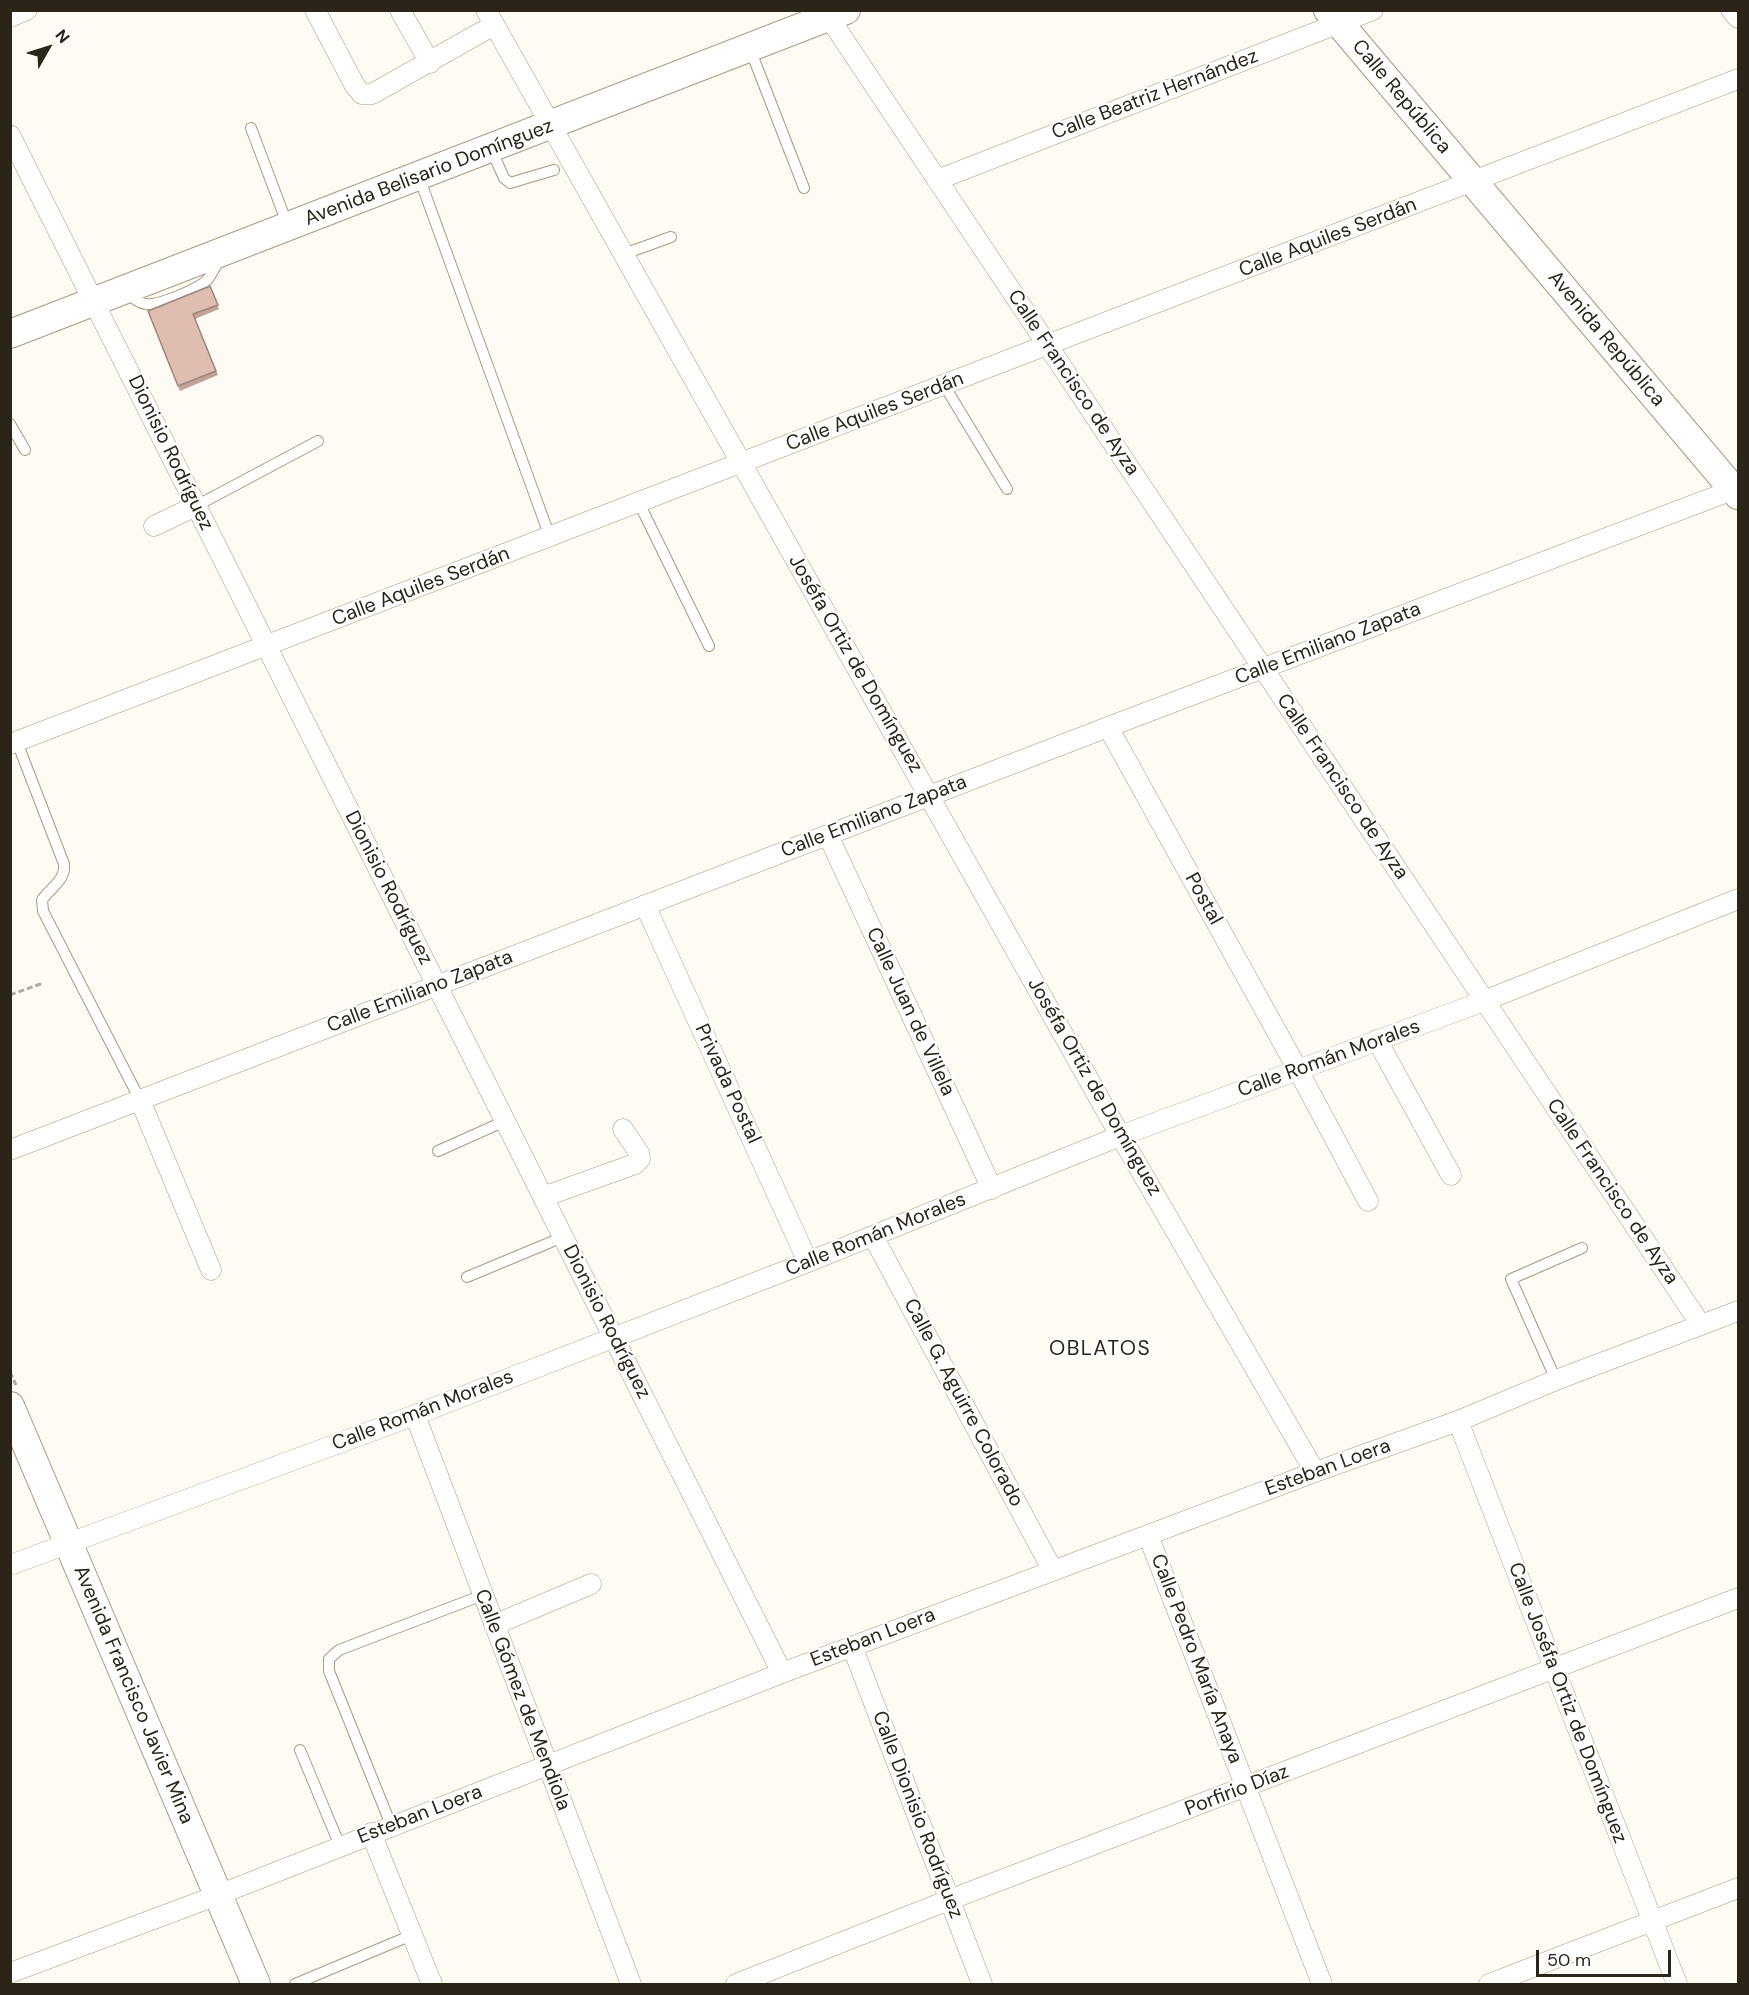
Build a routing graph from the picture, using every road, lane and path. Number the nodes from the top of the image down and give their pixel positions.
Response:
1 (27, 10) edge
2 (315, 10) edge
3 (400, 10) edge
4 (1373, 10) edge
5 (1731, 10) edge
6 (833, 13) edge
7 (1333, 17) edge
8 (10, 18) edge
9 (490, 18) edge
10 (1738, 18) edge
11 (750, 49) junction
12 (430, 63) junction
13 (1738, 80) edge
14 (551, 125) junction
15 (251, 128) dead end
16 (10, 135) edge
17 (490, 149) junction
18 (554, 170) dead end
19 (419, 176) junction
20 (937, 180) junction
21 (1474, 183) junction
22 (804, 188) dead end
23 (288, 227) junction
24 (671, 237) dead end
25 (624, 254) junction
26 (94, 301) junction
27 (10, 334) edge
28 (1047, 345) junction
29 (944, 385) junction
30 (10, 424) edge
31 (318, 441) dead end
32 (25, 450) dead end
33 (742, 464) junction
34 (1007, 489) dead end
35 (1737, 491) edge
36 (639, 503) junction
37 (196, 506) junction
38 (154, 526) dead end
39 (550, 537) junction
40 (266, 646) junction
41 (709, 646) dead end
42 (1263, 668) junction
43 (1108, 727) junction
44 (14, 743) edge
45 (930, 796) junction
46 (828, 835) junction
47 (1738, 899) edge
48 (645, 905) junction
49 (43, 984) dead end
50 (437, 986) junction
51 (10, 995) edge
52 (1484, 1001) junction
53 (1377, 1040) junction
54 (1298, 1070) junction
55 (140, 1100) junction
56 (505, 1121) junction
57 (623, 1129) dead end
58 (1120, 1136) junction
59 (10, 1150) edge
60 (438, 1151) dead end
61 (1451, 1175) dead end
62 (992, 1189) junction
63 (543, 1197) junction
64 (1368, 1201) dead end
65 (873, 1236) junction
66 (563, 1237) junction
67 (1582, 1248) dead end
68 (808, 1262) junction
69 (211, 1269) dead end
70 (467, 1277) dead end
71 (1738, 1311) edge
72 (1701, 1325) junction
73 (614, 1337) junction
74 (1556, 1380) junction
75 (10, 1406) edge
76 (415, 1414) junction
77 (1458, 1421) junction
78 (1316, 1472) junction
79 (1148, 1535) junction
80 (68, 1544) junction
81 (10, 1565) edge
82 (1053, 1571) junction
83 (591, 1584) dead end
84 (483, 1595) junction
85 (1738, 1598) edge
86 (494, 1625) junction
87 (852, 1646) junction
88 (1554, 1669) junction
89 (782, 1672) junction
90 (300, 1750) dead end
91 (547, 1767) junction
92 (1246, 1788) junction
93 (391, 1825) junction
94 (371, 1833) junction
95 (340, 1846) junction
96 (1738, 1888) edge
97 (218, 1895) junction
98 (949, 1900) junction
99 (1652, 1922) junction
100 (412, 1935) junction
101 (10, 1973) edge
102 (256, 1984) edge
103 (295, 1984) edge
104 (432, 1984) edge
105 (631, 1984) edge
106 (736, 1984) edge
107 (982, 1984) edge
108 (1322, 1984) edge
109 (1490, 1984) edge
110 (1677, 1984) edge

1 - 8 street
2 - 12 street
3 - 12 street
4 - 7 street, Calle Beatriz Hernández
5 - 10 street
6 - 11 main road, Avenida Belisario Domínguez
6 - 20 street, Calle Francisco de Ayza
7 - 20 street, Calle Beatriz Hernández
7 - 21 main road, Calle República
9 - 12 street
9 - 14 street, Joséfa Ortiz de Domínguez
11 - 14 main road, Avenida Belisario Domínguez
11 - 22 lane
13 - 21 street, Calle Aquiles Serdán
14 - 17 main road, Avenida Belisario Domínguez
14 - 25 street, Joséfa Ortiz de Domínguez
15 - 23 lane
16 - 26 street, Dionisio Rodríguez
17 - 18 lane
17 - 19 main road, Avenida Belisario Domínguez
19 - 23 main road, Avenida Belisario Domínguez
19 - 39 lane
20 - 28 street, Calle Francisco de Ayza
21 - 28 street, Calle Aquiles Serdán
21 - 35 main road, Avenida República
23 - 26 main road, Avenida Belisario Domínguez
24 - 25 lane
25 - 33 street, Joséfa Ortiz de Domínguez
26 - 27 main road, Avenida Belisario Domínguez
26 - 37 street, Dionisio Rodríguez
28 - 29 street, Calle Aquiles Serdán
28 - 42 street, Calle Francisco de Ayza
29 - 33 street, Calle Aquiles Serdán
29 - 34 lane
30 - 32 lane
31 - 37 lane
33 - 36 street, Calle Aquiles Serdán
33 - 45 street, Joséfa Ortiz de Domínguez
35 - 42 street, Calle Emiliano Zapata
36 - 39 street, Calle Aquiles Serdán
36 - 41 lane
37 - 38 street
37 - 40 street, Dionisio Rodríguez
39 - 40 street, Calle Aquiles Serdán
40 - 44 street, Calle Aquiles Serdán
40 - 50 street, Dionisio Rodríguez
42 - 43 street, Calle Emiliano Zapata
42 - 52 street, Calle Francisco de Ayza
43 - 45 street, Calle Emiliano Zapata
43 - 54 street, Postal
44 - 55 lane
45 - 46 street, Calle Emiliano Zapata
45 - 58 street, Joséfa Ortiz de Domínguez
46 - 48 street, Calle Emiliano Zapata
46 - 62 street, Calle Juan de Villela
47 - 52 street, Calle Román Morales
48 - 50 street, Calle Emiliano Zapata
48 - 68 street, Privada Postal
49 - 51 path
50 - 55 street, Calle Emiliano Zapata
50 - 56 street, Dionisio Rodríguez
52 - 53 street, Calle Román Morales
52 - 72 street, Calle Francisco de Ayza
53 - 54 street, Calle Román Morales
53 - 61 street
54 - 58 street, Calle Román Morales
54 - 64 street, Postal
55 - 59 street, Calle Emiliano Zapata
55 - 69 street
56 - 60 lane
56 - 63 street, Dionisio Rodríguez
57 - 63 street
58 - 62 street, Calle Román Morales
58 - 78 street, Joséfa Ortiz de Domínguez
62 - 65 street, Calle Román Morales
63 - 66 street, Dionisio Rodríguez
65 - 68 street, Calle Román Morales
65 - 82 street, Calle G. Aguirre Colorado
66 - 70 lane
66 - 73 street, Dionisio Rodríguez
67 - 74 lane
68 - 73 street, Calle Román Morales
71 - 72 street, Esteban Loera
72 - 74 street, Esteban Loera
73 - 76 street, Calle Román Morales
73 - 89 street, Dionisio Rodríguez
74 - 77 street, Esteban Loera
75 - 80 main road, Avenida Francisco Javier Mina
76 - 80 street, Calle Román Morales
76 - 84 street, Calle Gómez de Mendiola
77 - 78 street, Esteban Loera
77 - 88 street, Calle Joséfa Ortiz de Domínguez
78 - 79 street, Esteban Loera
79 - 82 street, Esteban Loera
79 - 92 street, Calle Pedro María Anaya
80 - 81 street, Calle Román Morales
80 - 97 main road, Avenida Francisco Javier Mina
82 - 87 street, Esteban Loera
83 - 86 street
84 - 86 street, Calle Gómez de Mendiola
84 - 93 lane
85 - 88 street, Porfirio Díaz
86 - 91 street, Calle Gómez de Mendiola
87 - 89 street, Esteban Loera
87 - 98 street, Calle Dionisio Rodríguez
88 - 92 street, Porfirio Díaz
88 - 99 street, Calle Joséfa Ortiz de Domínguez
89 - 91 street, Esteban Loera
90 - 95 lane
91 - 93 street, Esteban Loera
91 - 105 street, Calle Gómez de Mendiola
92 - 98 street, Porfirio Díaz
92 - 108 street, Calle Pedro María Anaya
93 - 94 street, Esteban Loera
94 - 95 street, Esteban Loera
94 - 100 street
95 - 97 street, Esteban Loera
96 - 99 street
97 - 101 street, Esteban Loera
97 - 102 main road, Avenida Francisco Javier Mina
98 - 106 street, Porfirio Díaz
98 - 107 street, Calle Dionisio Rodríguez
99 - 109 street
99 - 110 street, Calle Joséfa Ortiz de Domínguez
100 - 103 lane
100 - 104 street

